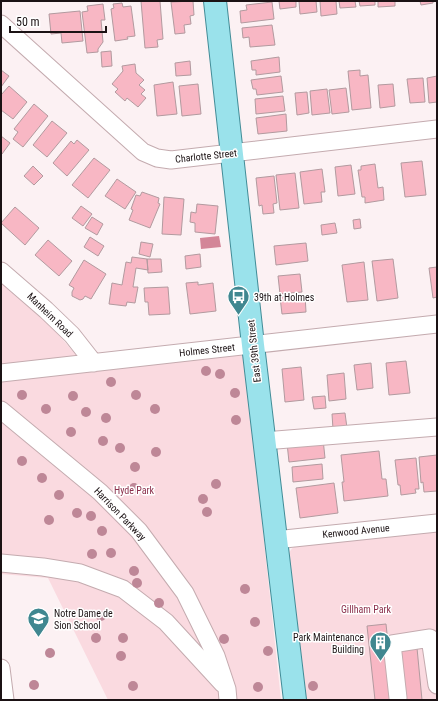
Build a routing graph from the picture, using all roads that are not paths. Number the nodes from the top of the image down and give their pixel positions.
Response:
1 (215, 1) edge
2 (1, 24) edge
3 (437, 129) edge
4 (232, 153) junction
5 (1, 271) edge
6 (437, 324) edge
7 (253, 345) junction
8 (94, 363) junction
9 (1, 373) edge
10 (1, 410) edge
11 (437, 427) edge
12 (264, 441) junction
13 (437, 523) edge
14 (276, 540) junction
15 (1, 563) edge
16 (1, 668) edge
17 (437, 685) edge
18 (230, 696) edge
19 (398, 698) dead end
20 (5, 700) edge
21 (295, 700) edge

1 - 4 main road, East 39th Street
2 - 4 street, Charlotte Street
3 - 4 street, Charlotte Street
4 - 7 main road, East 39th Street
5 - 8 street, Manheim Road
6 - 7 street, Holmes Street
7 - 8 street, Holmes Street
7 - 12 main road, East 39th Street
8 - 9 street, Holmes Street
10 - 18 street, Harrison Parkway
11 - 12 street
12 - 14 main road, East 39th Street
13 - 14 street, Kenwood Avenue
14 - 21 main road, East 39th Street
15 - 18 street
16 - 20 street
17 - 19 street

